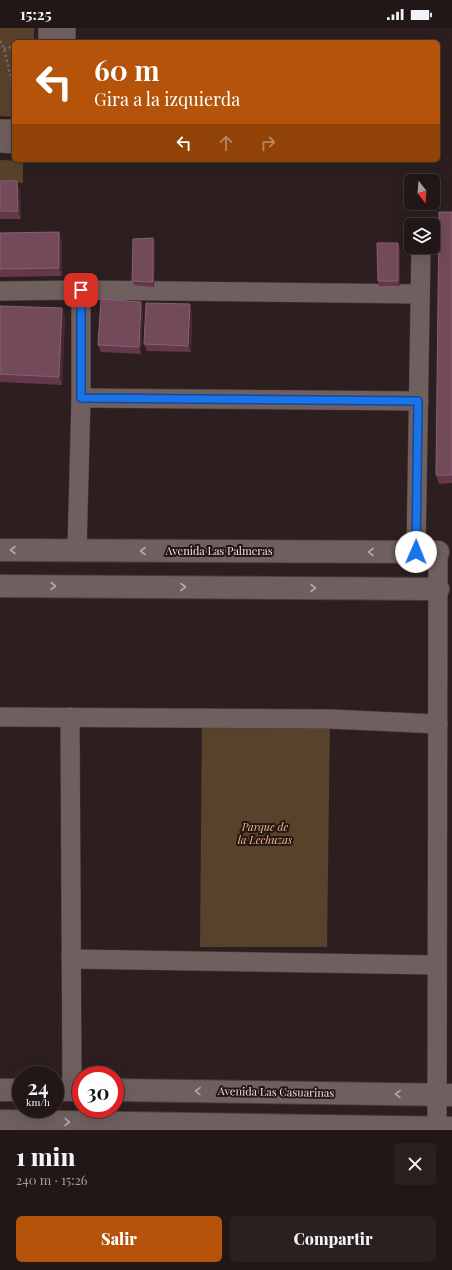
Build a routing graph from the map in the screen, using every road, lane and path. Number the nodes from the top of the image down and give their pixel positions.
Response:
1 (48, 28) edge
2 (66, 28) edge
3 (48, 40) edge
4 (66, 40) edge
5 (0, 42) edge
6 (12, 47) edge
7 (4, 49) junction
8 (12, 83) edge
9 (0, 129) edge
10 (12, 129) edge
11 (0, 143) edge
12 (12, 144) edge
13 (421, 254) edge
14 (81, 290) junction
15 (0, 291) edge
16 (420, 294) junction
17 (81, 398) junction
18 (418, 401) junction
19 (0, 550) edge
20 (77, 551) junction
21 (416, 552) junction
22 (438, 552) joint
23 (0, 586) edge
24 (438, 589) junction
25 (0, 717) edge
26 (70, 717) junction
27 (438, 724) junction
28 (71, 959) junction
29 (437, 965) junction
30 (0, 1090) edge
31 (12, 1090) edge
32 (69, 1090) edge
33 (124, 1090) edge
34 (444, 1094) edge
35 (0, 1121) edge
36 (444, 1127) edge

1 - 3 street
2 - 4 street
5 - 7 path
6 - 7 path
7 - 8 path
9 - 10 street
11 - 12 street
13 - 16 street
14 - 15 street
14 - 16 street
14 - 17 street
16 - 18 street
17 - 18 street
17 - 20 street
18 - 21 street
20 -> 19 street, Avenida Las Palmeras
21 -> 20 street, Avenida Las Palmeras
21 - 22 street, Avenida Las Palmeras
22 - 24 street
23 -> 24 street
24 - 27 street
25 - 26 street
26 - 27 street
26 - 28 street
27 - 29 street
28 - 29 street
28 - 32 street
29 - 34 street
30 - 31 street
34 -> 33 street, Avenida Las Casuarinas
34 - 36 street
35 -> 36 street

